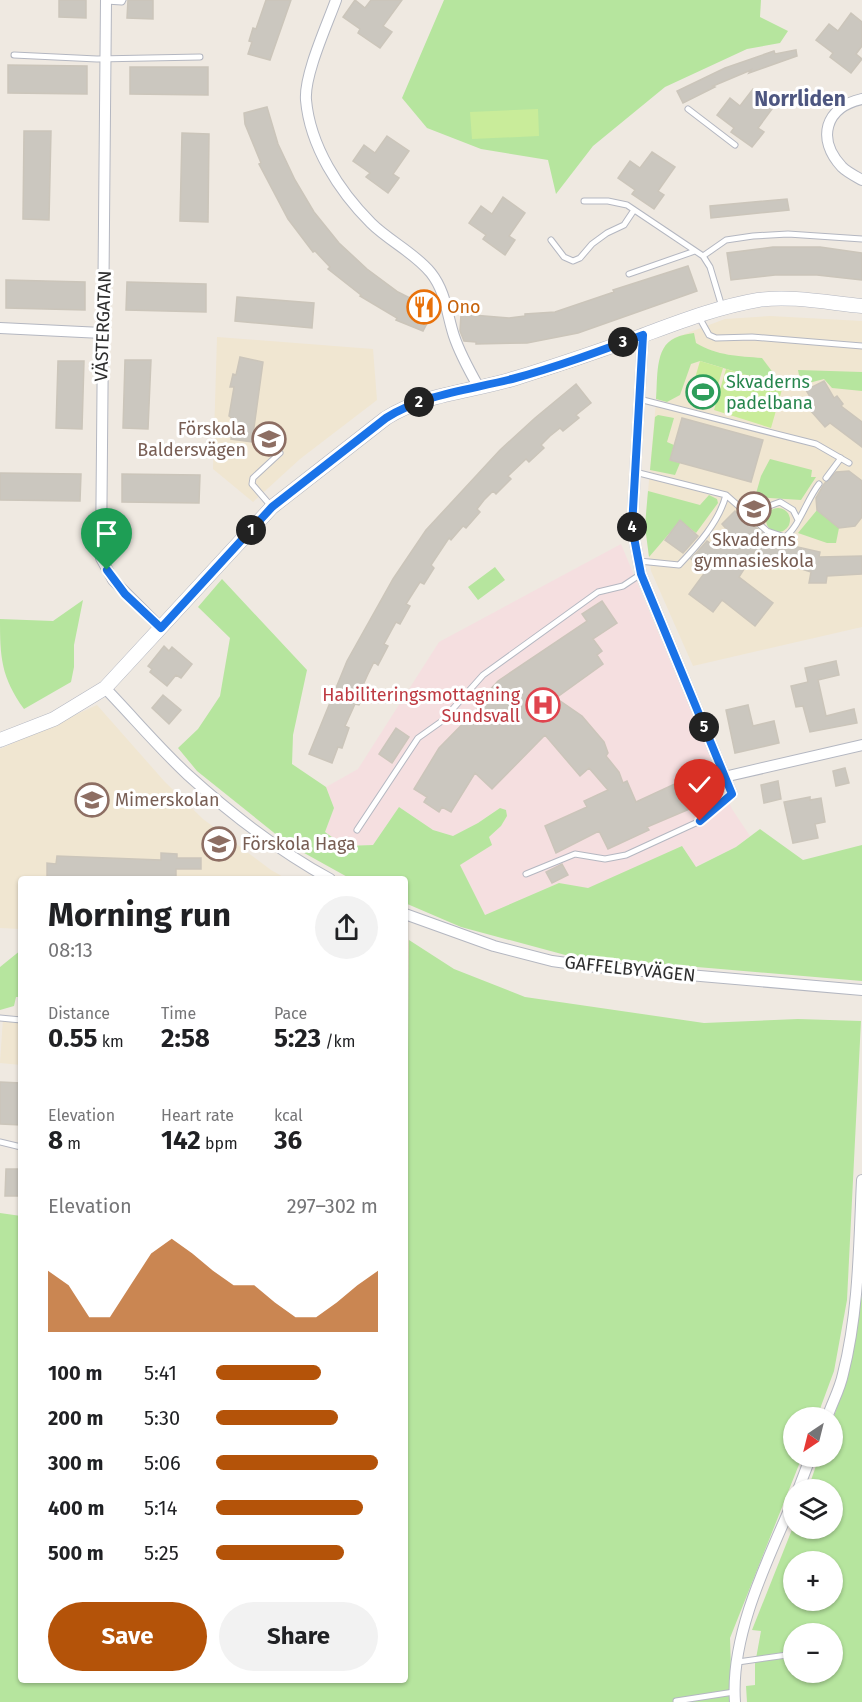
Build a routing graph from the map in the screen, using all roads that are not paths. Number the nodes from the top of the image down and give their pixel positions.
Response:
1 (123, 0) edge
2 (336, 0) edge
3 (106, 1) edge
4 (14, 55) dead end
5 (105, 57) junction
6 (200, 57) dead end
7 (862, 99) edge
8 (687, 109) dead end
9 (735, 145) dead end
10 (862, 180) edge
11 (584, 201) dead end
12 (634, 210) junction
13 (862, 239) edge
14 (551, 240) dead end
15 (695, 251) junction
16 (703, 256) junction
17 (629, 274) dead end
18 (862, 306) edge
19 (722, 307) junction
20 (698, 315) junction
21 (0, 328) edge
22 (102, 333) junction
23 (643, 335) junction
24 (862, 346) edge
25 (478, 386) junction
26 (639, 399) junction
27 (280, 453) dead end
28 (841, 458) junction
29 (849, 463) dead end
30 (635, 472) junction
31 (826, 478) dead end
32 (819, 484) dead end
33 (726, 495) junction
34 (272, 507) junction
35 (748, 514) junction
36 (798, 520) junction
37 (639, 561) junction
38 (641, 574) junction
39 (161, 628) junction
40 (105, 688) junction
41 (0, 741) edge
42 (862, 745) edge
43 (724, 777) junction
44 (732, 794) joint
45 (357, 830) dead end
46 (526, 874) dead end
47 (325, 876) edge
48 (408, 915) edge
49 (862, 990) edge
50 (0, 1018) edge
51 (18, 1020) edge
52 (0, 1142) edge
53 (18, 1146) edge
54 (862, 1180) edge
55 (830, 1407) edge
56 (783, 1526) edge
57 (783, 1656) edge
58 (738, 1662) junction
59 (735, 1697) edge
60 (675, 1701) edge

1 - 3 lane
2 - 25 street
3 - 5 street, VÄSTERGATAN
4 - 5 lane
5 - 6 lane
5 - 22 street, VÄSTERGATAN
7 - 10 street
8 - 9 lane
11 - 12 lane
12 - 14 lane
12 - 15 lane
13 - 16 lane
15 - 16 lane
15 - 17 lane
16 - 19 lane
18 - 19 street
19 - 20 street
20 - 23 street
20 - 24 lane
21 - 22 street
22 - 39 street, VÄSTERGATAN
23 - 25 street
23 - 26 street
25 - 34 street
26 - 28 lane
26 - 30 street
27 - 34 lane
28 - 29 lane
28 - 31 lane
30 - 33 lane
30 - 37 street
32 - 36 lane
33 - 35 lane
33 - 37 lane
34 - 39 street
35 - 36 lane
35 - 36 lane
37 - 38 street
38 - 43 street
38 - 45 lane
39 - 40 street
40 - 41 street
40 - 47 street
42 - 43 street
43 - 44 street
44 - 46 lane
48 - 49 street, GAFFELBYVÄGEN
50 - 51 lane
52 - 53 lane
54 - 55 street
56 - 58 street
57 - 58 lane
58 - 59 street
59 - 60 lane

